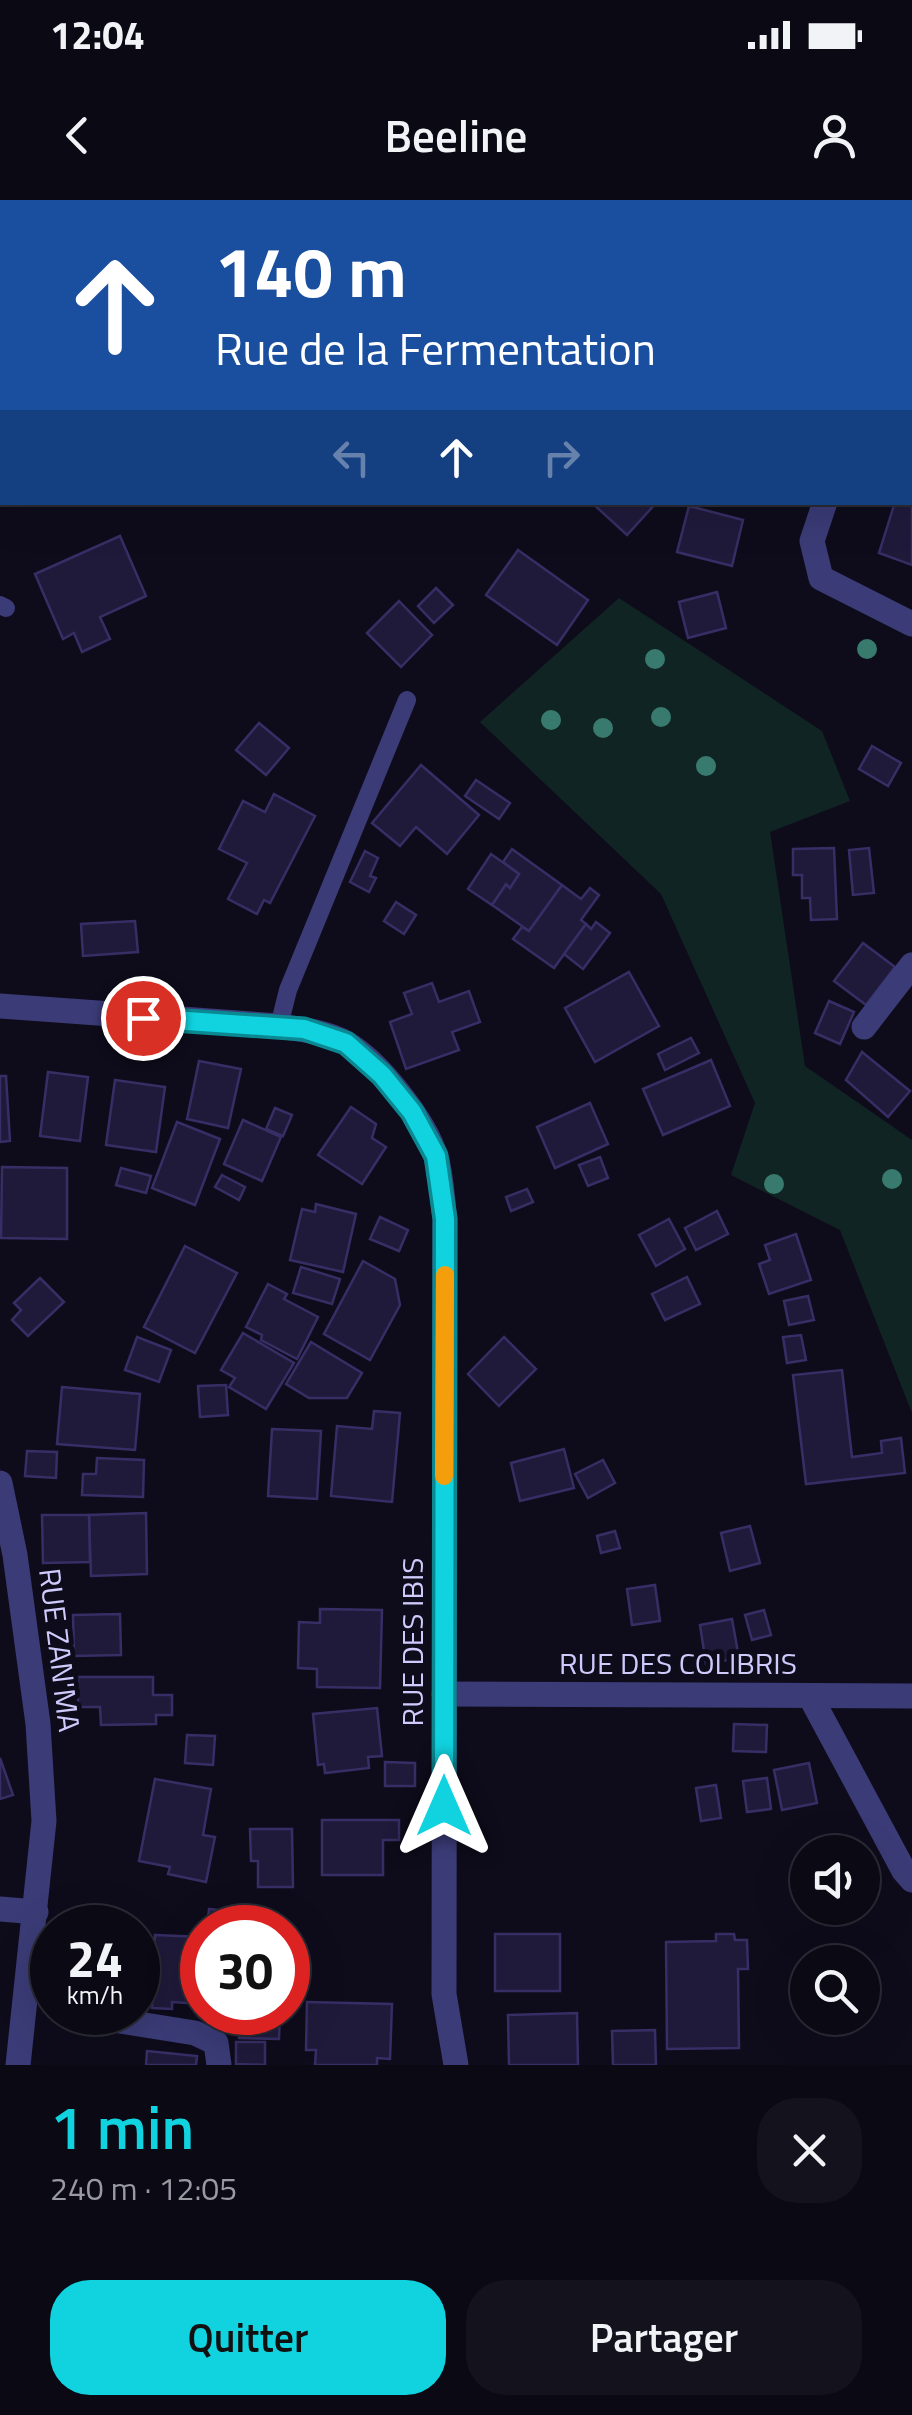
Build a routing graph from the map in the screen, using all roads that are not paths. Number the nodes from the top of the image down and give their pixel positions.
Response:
1 (824, 505) edge
2 (912, 624) edge
3 (408, 700) dead end
4 (912, 965) edge
5 (0, 1006) edge
6 (278, 1026) junction
7 (864, 1027) dead end
8 (0, 1483) edge
9 (444, 1694) junction
10 (810, 1696) junction
11 (912, 1696) edge
12 (912, 1880) edge
13 (37, 1905) edge
14 (0, 1909) edge
15 (30, 1912) edge
16 (30, 1968) edge
17 (26, 2006) junction
18 (30, 2007) edge
19 (160, 2027) edge
20 (18, 2065) edge
21 (219, 2065) edge
22 (456, 2065) edge

1 - 2 street
3 - 6 lane
4 - 7 street
5 - 6 street, RUE DES IBIS
6 - 9 street, RUE DES IBIS
8 - 13 street, RUE ZAN'MA
9 - 10 street, RUE DES COLIBRIS
9 - 22 street, RUE DES IBIS
10 - 11 street, RUE DES COLIBRIS
10 - 12 street
14 - 15 street
16 - 17 street, RUE ZAN'MA
17 - 18 street
17 - 20 street, RUE ZAN'MA
19 - 21 street

